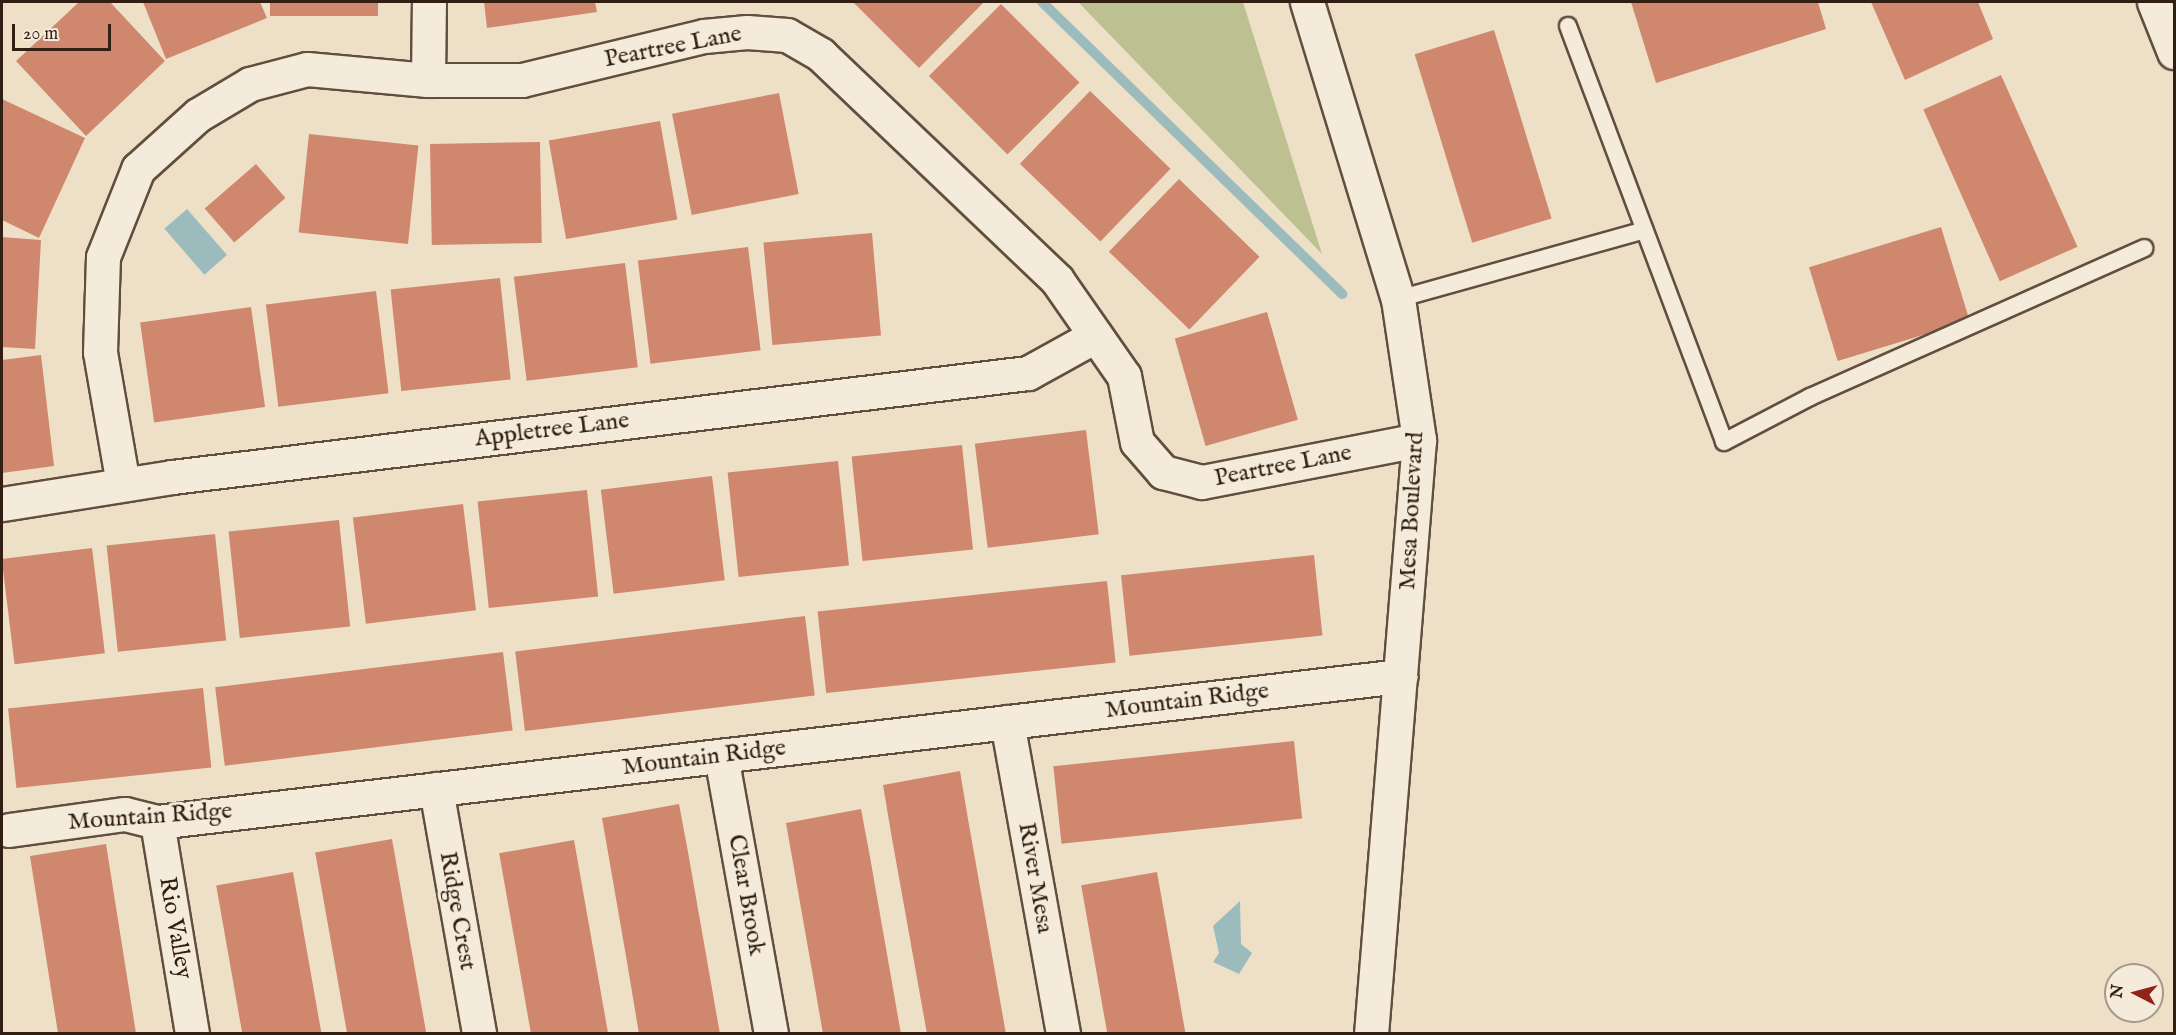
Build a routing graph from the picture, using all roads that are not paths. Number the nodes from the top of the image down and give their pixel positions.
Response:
1 (429, 2) edge
2 (1307, 2) edge
3 (2154, 2) edge
4 (1568, 26) dead end
5 (2175, 52) edge
6 (428, 80) junction
7 (1645, 230) junction
8 (2144, 248) dead end
9 (1398, 299) junction
10 (1095, 336) junction
11 (1419, 440) junction
12 (123, 484) junction
13 (2, 504) edge
14 (1400, 676) junction
15 (1007, 722) junction
16 (721, 756) junction
17 (436, 789) junction
18 (157, 822) junction
19 (9, 830) dead end
20 (192, 1034) edge
21 (478, 1034) edge
22 (771, 1034) edge
23 (1063, 1034) edge
24 (1371, 1034) edge

1 - 6 street
2 - 9 street, Mesa Boulevard
3 - 5 street
4 - 7 lane
6 - 10 street, Peartree Lane
6 - 12 street, Peartree Lane
7 - 8 lane
7 - 9 lane
9 - 11 street, Mesa Boulevard
10 - 11 street, Peartree Lane
10 - 12 street, Appletree Lane
11 - 14 street, Mesa Boulevard
12 - 13 street, Appletree Lane
14 - 15 street, Mountain Ridge
14 - 24 street, Mesa Boulevard
15 - 16 street, Mountain Ridge
15 - 23 street, River Mesa
16 - 17 street, Mountain Ridge
16 - 22 street, Clear Brook
17 - 18 street, Mountain Ridge
17 - 21 street, Ridge Crest
18 - 19 street, Mountain Ridge
18 - 20 street, Rio Valley

